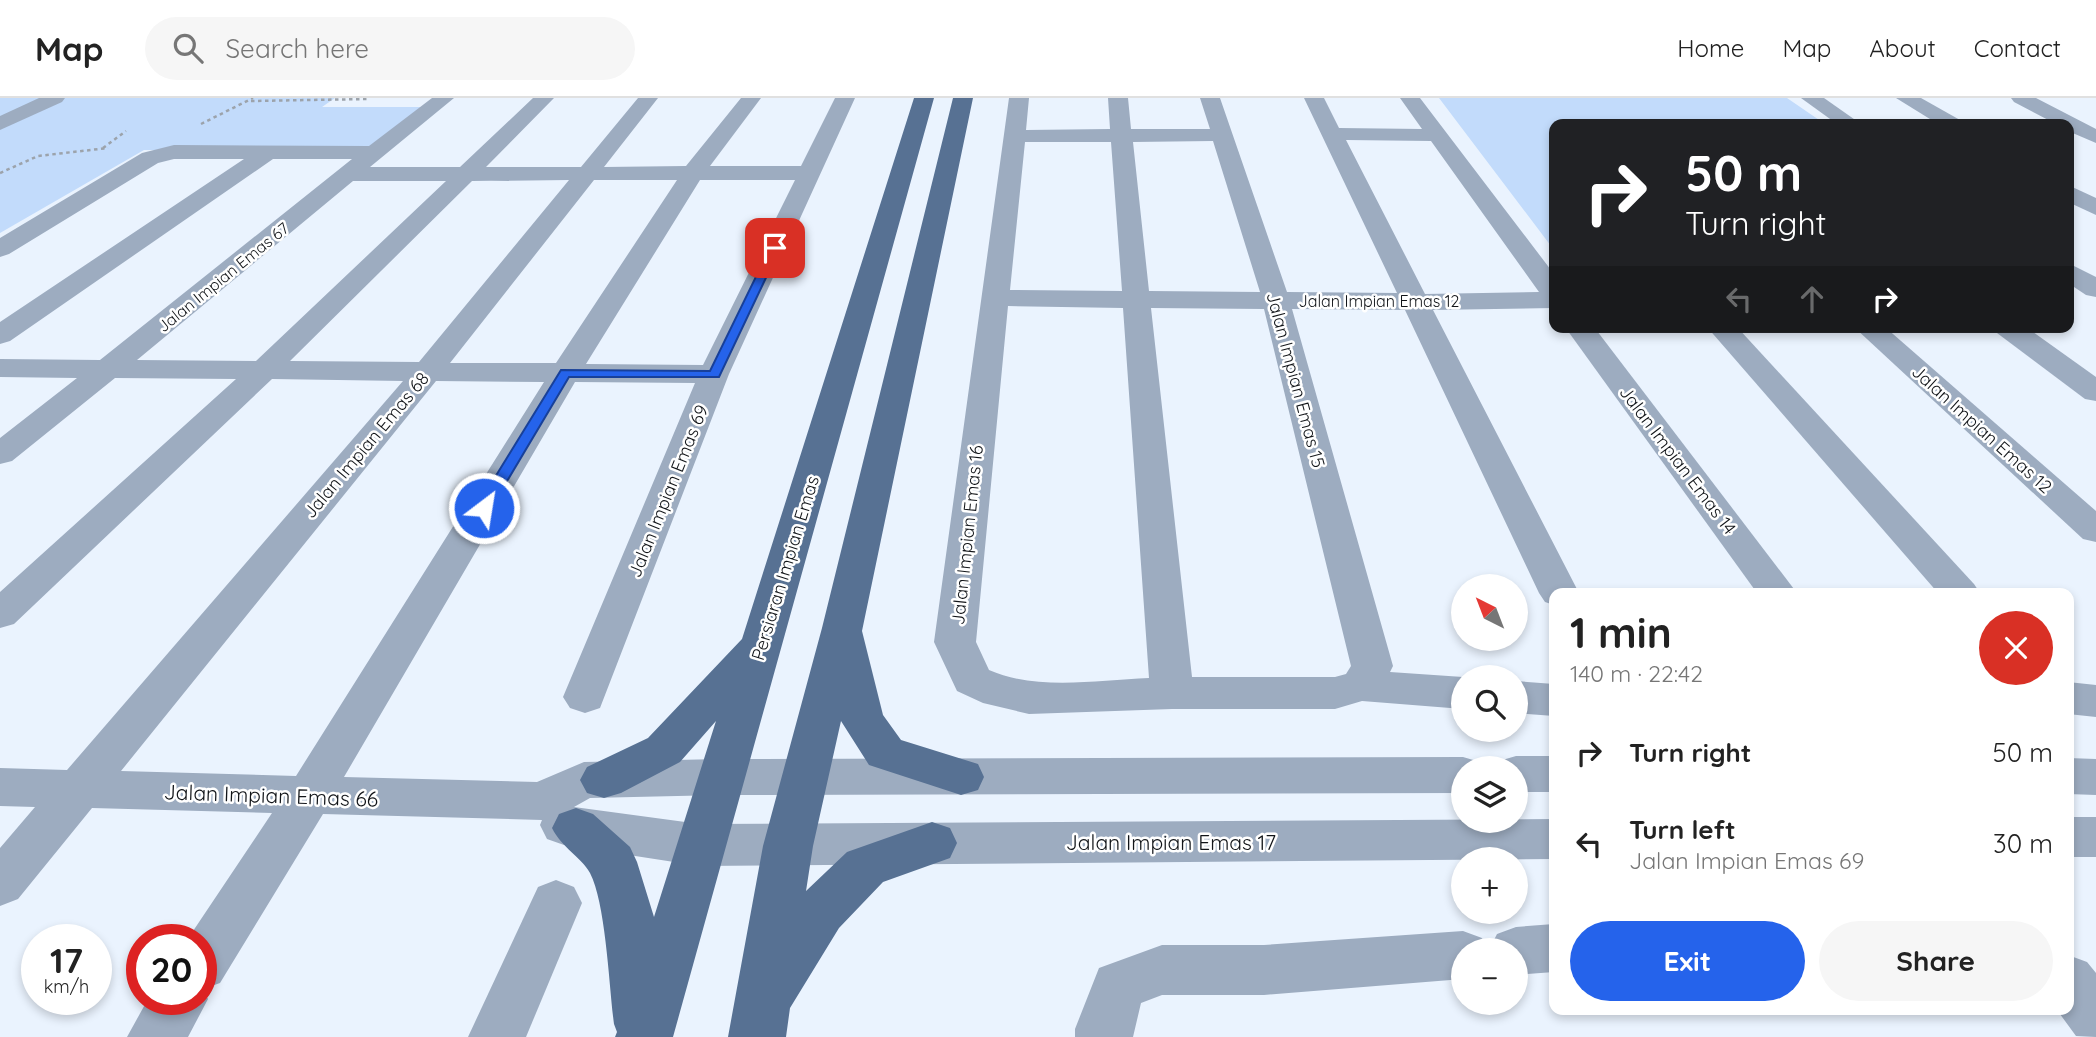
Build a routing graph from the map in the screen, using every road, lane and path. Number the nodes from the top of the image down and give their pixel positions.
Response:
1 (55, 98) edge
2 (444, 98) edge
3 (544, 98) edge
4 (648, 98) edge
5 (751, 98) edge
6 (845, 98) edge
7 (924, 98) edge
8 (963, 98) edge
9 (1019, 98) edge
10 (1118, 98) edge
11 (1210, 98) edge
12 (1314, 98) edge
13 (1410, 98) edge
14 (1811, 98) edge
15 (1906, 98) edge
16 (2021, 98) edge
17 (368, 99) edge
18 (246, 101) dead end
19 (1843, 119) edge
20 (1944, 119) edge
21 (2060, 119) edge
22 (0, 124) edge
23 (2074, 126) edge
24 (126, 131) dead end
25 (1331, 134) junction
26 (1122, 135) junction
27 (1220, 135) junction
28 (1437, 135) junction
29 (1015, 136) junction
30 (2074, 138) edge
31 (2096, 138) edge
32 (102, 149) dead end
33 (267, 153) junction
34 (373, 153) junction
35 (466, 173) junction
36 (586, 173) junction
37 (693, 173) junction
38 (811, 173) junction
39 (350, 174) junction
40 (2074, 195) edge
41 (2096, 208) edge
42 (0, 249) edge
43 (2074, 275) edge
44 (1549, 286) edge
45 (2096, 289) edge
46 (994, 298) junction
47 (1136, 299) junction
48 (1549, 299) edge
49 (1276, 300) junction
50 (1417, 302) junction
51 (1583, 333) edge
52 (1726, 333) edge
53 (1875, 333) edge
54 (2015, 333) edge
55 (0, 335) edge
56 (0, 368) edge
57 (110, 369) junction
58 (264, 370) junction
59 (427, 372) junction
60 (565, 373) junction
61 (714, 374) junction
62 (2096, 392) edge
63 (0, 454) edge
64 (2096, 531) edge
65 (1557, 588) edge
66 (1773, 588) edge
67 (1956, 588) edge
68 (0, 614) edge
69 (842, 628) junction
70 (765, 635) junction
71 (1366, 676) junction
72 (1451, 691) edge
73 (1172, 693) junction
74 (585, 697) dead end
75 (1528, 698) edge
76 (2074, 699) edge
77 (1549, 700) edge
78 (2096, 701) edge
79 (1528, 774) edge
80 (1549, 774) edge
81 (1451, 775) edge
82 (2074, 776) edge
83 (721, 777) junction
84 (961, 777) junction
85 (2096, 777) edge
86 (804, 778) junction
87 (604, 780) junction
88 (0, 788) edge
89 (79, 789) junction
90 (308, 797) junction
91 (559, 815) junction
92 (2074, 836) edge
93 (2096, 837) edge
94 (1549, 839) edge
95 (932, 843) junction
96 (699, 845) junction
97 (788, 846) junction
98 (0, 884) edge
99 (556, 903) dead end
100 (217, 940) edge
101 (1549, 948) edge
102 (1528, 950) edge
103 (1451, 956) edge
104 (2074, 988) edge
105 (170, 1015) edge
106 (2096, 1017) edge
107 (760, 1020) edge
108 (156, 1037) edge
109 (497, 1037) edge
110 (644, 1037) edge
111 (1104, 1037) edge

1 - 22 street
2 - 34 street, Jalan Impian Emas 67
3 - 35 street
4 - 36 street, Jalan Impian Emas 68
5 - 37 street
6 - 38 street, Jalan Impian Emas 69
7 - 70 main road, Persiaran Impian Emas
8 - 69 main road
9 - 29 street, Jalan Impian Emas 16
10 - 26 street
11 - 27 street, Jalan Impian Emas 15
12 - 25 street
13 - 28 street
14 - 19 street
15 - 20 street
16 - 21 street
17 - 18 path
23 - 31 street
24 - 32 path
25 - 28 street
25 - 50 street
26 - 27 street
26 - 29 street
26 - 47 street
27 - 49 street, Jalan Impian Emas 15
28 - 44 street
29 - 46 street, Jalan Impian Emas 16
30 - 31 street
33 - 34 street
33 - 42 street
33 - 55 street
34 - 39 street, Jalan Impian Emas 67
35 - 36 street
35 - 39 street
35 - 58 street
36 - 37 street
36 - 59 street, Jalan Impian Emas 68
37 - 38 street
37 - 60 street
38 - 61 street, Jalan Impian Emas 69
39 - 57 street, Jalan Impian Emas 67
40 - 41 street
43 - 45 street
46 - 47 street, Jalan Impian Emas 12
46 - 73 street, Jalan Impian Emas 16
47 - 49 street, Jalan Impian Emas 12
47 - 73 street
48 - 50 street, Jalan Impian Emas 12
49 - 50 street, Jalan Impian Emas 12
49 - 71 street, Jalan Impian Emas 15
50 - 65 street
51 - 66 street, Jalan Impian Emas 14
52 - 67 street
53 - 64 street, Jalan Impian Emas 12
54 - 62 street
56 - 57 street
57 - 58 street
57 - 63 street, Jalan Impian Emas 67
58 - 59 street
58 - 68 street
59 - 60 street
59 - 89 street, Jalan Impian Emas 68
60 - 61 street
60 - 90 street
61 - 74 street, Jalan Impian Emas 69
69 - 84 main road
69 - 86 main road
70 - 83 main road, Persiaran Impian Emas
70 - 87 main road
71 - 72 street, Jalan Impian Emas 16
71 - 73 street, Jalan Impian Emas 16
75 - 77 street
76 - 78 street
79 - 80 street
81 - 84 street
82 - 85 street
83 - 86 street, Jalan Impian Emas 66
83 - 87 street, Jalan Impian Emas 66
83 - 96 main road, Persiaran Impian Emas
84 - 86 street
86 - 97 main road
87 - 91 street, Jalan Impian Emas 66
88 - 89 street, Jalan Impian Emas 66
89 - 90 street, Jalan Impian Emas 66
89 - 98 street, Jalan Impian Emas 68
90 - 91 street, Jalan Impian Emas 66
90 - 100 street
91 - 96 street, Jalan Impian Emas 66
91 - 110 main road
92 - 93 street
94 - 95 street, Jalan Impian Emas 17
95 - 97 street, Jalan Impian Emas 17
95 - 107 main road
96 - 97 street, Jalan Impian Emas 66
96 - 110 main road, Persiaran Impian Emas
97 - 107 main road
99 - 109 street
101 - 102 street
103 - 111 street
104 - 106 street
105 - 108 street

